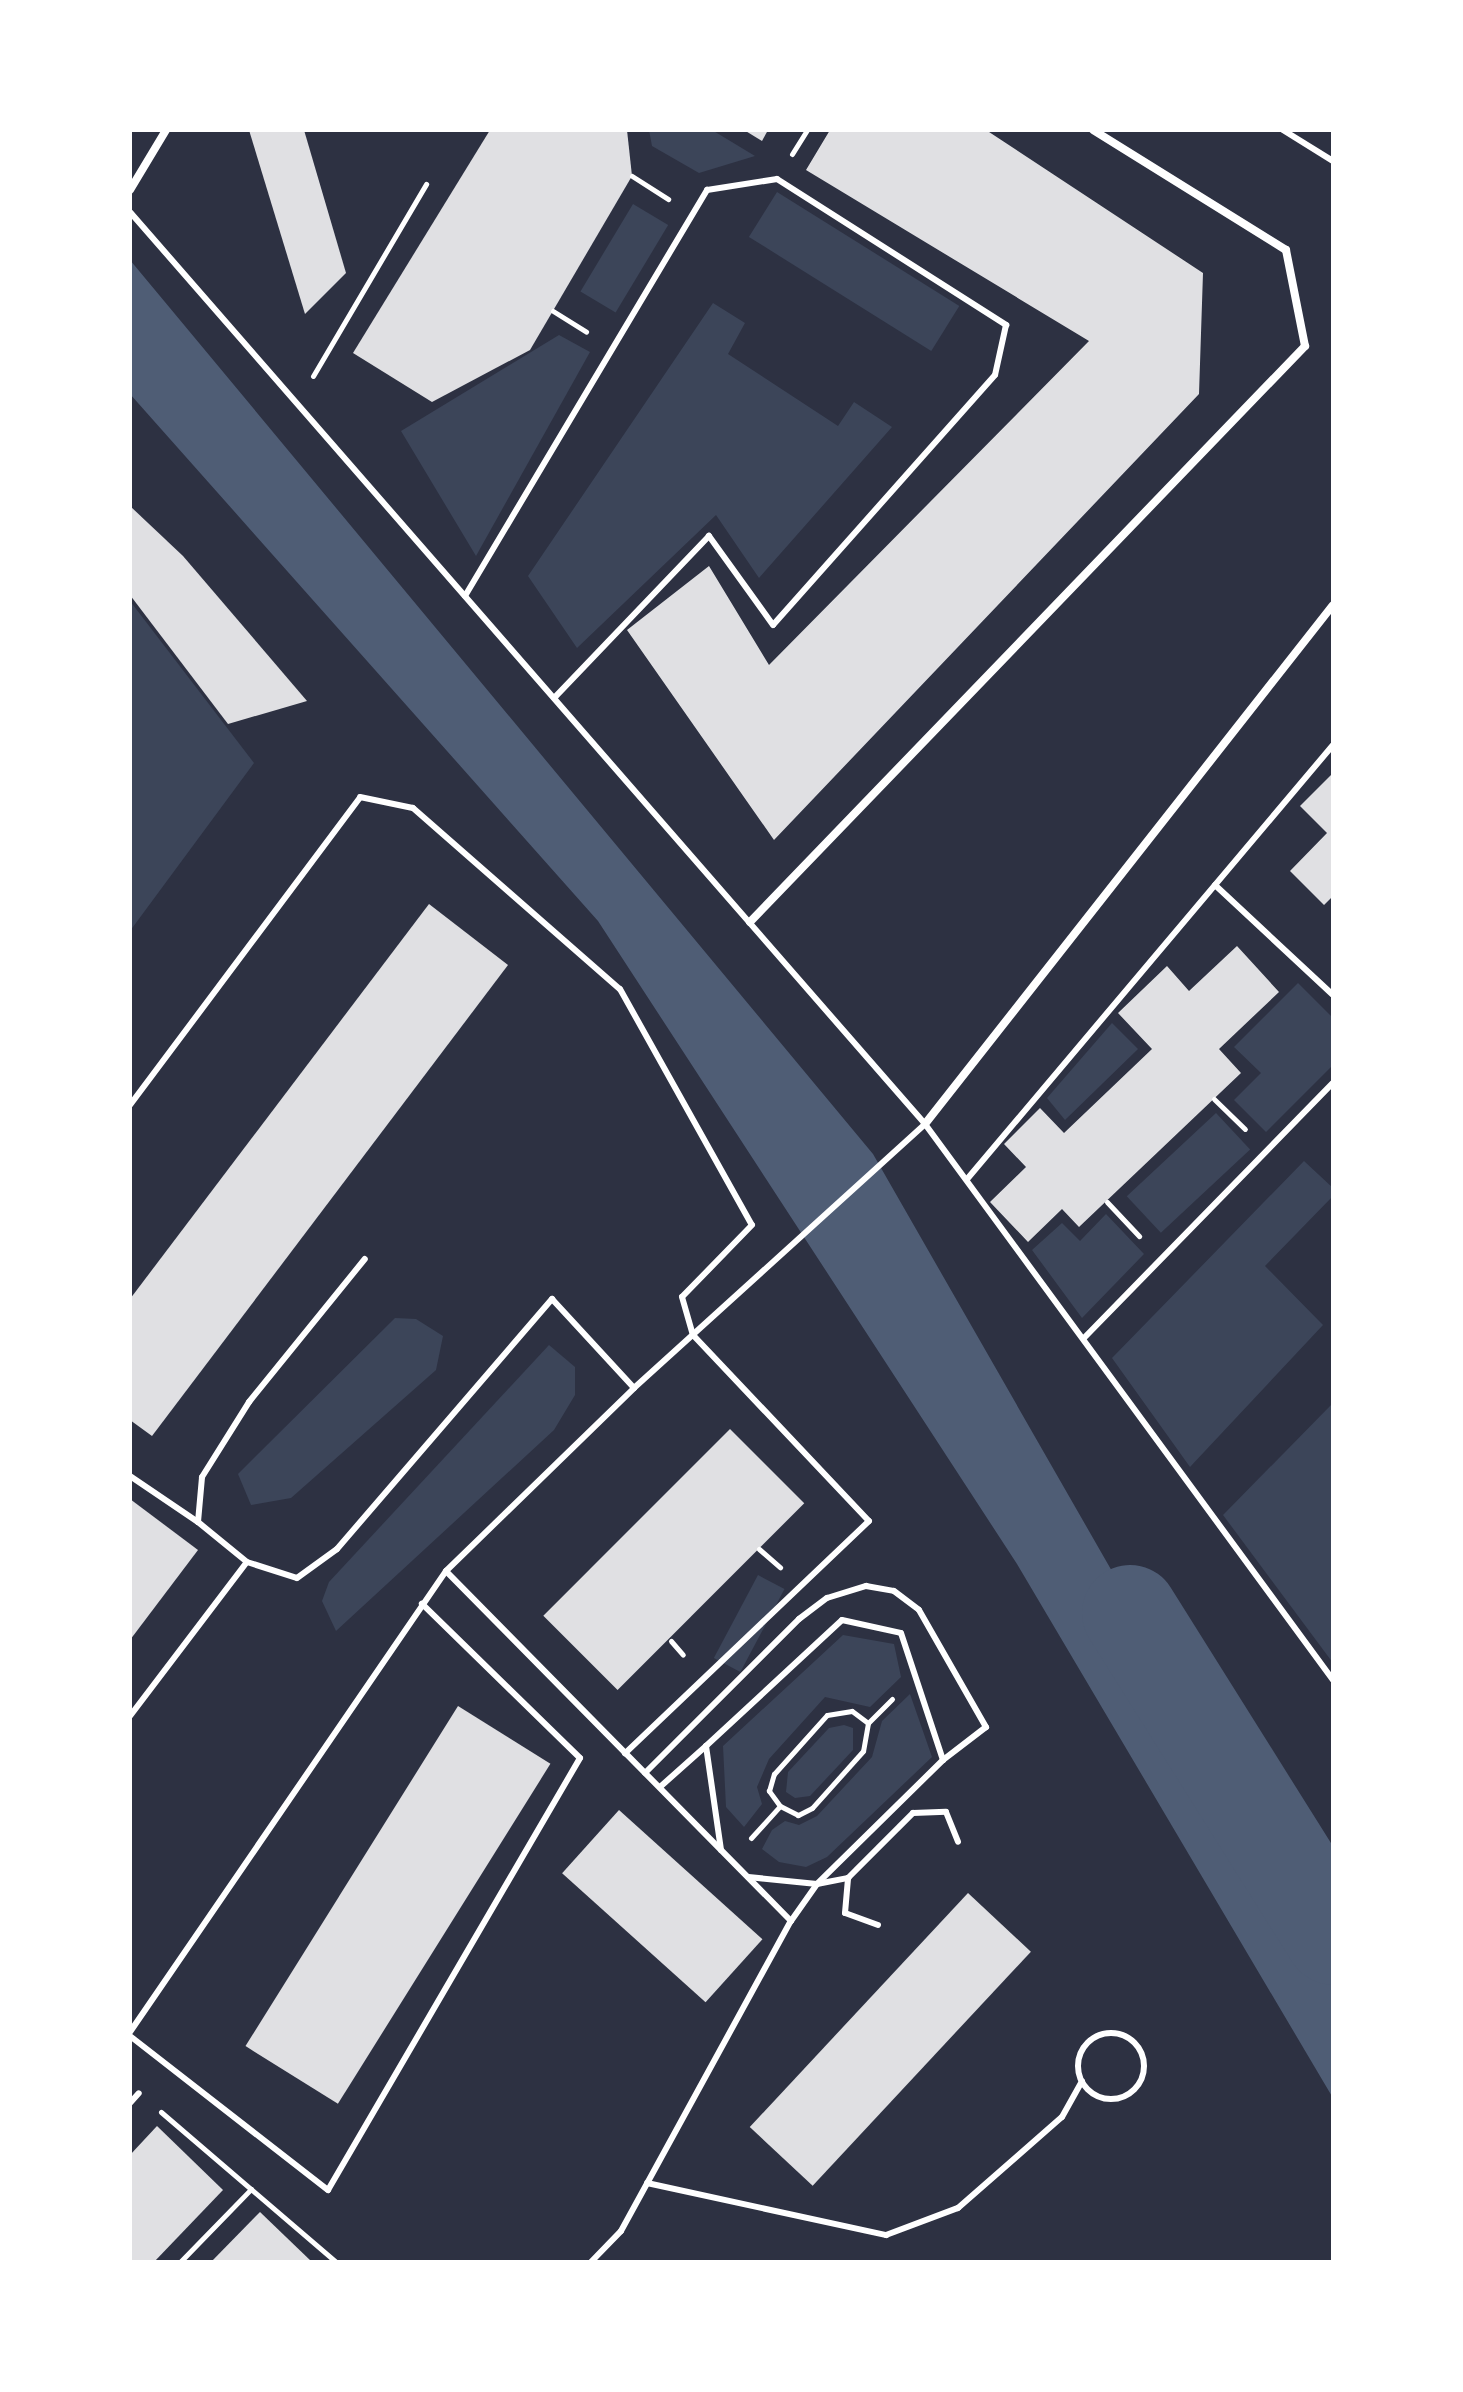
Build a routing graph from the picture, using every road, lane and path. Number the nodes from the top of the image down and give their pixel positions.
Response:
1 (166, 130) edge
2 (1093, 130) edge
3 (1283, 130) edge
4 (1333, 161) edge
5 (632, 176) dead end
6 (426, 184) dead end
7 (130, 190) edge
8 (130, 212) edge
9 (692, 214) junction
10 (553, 311) dead end
11 (613, 348) junction
12 (297, 404) junction
13 (465, 596) junction
14 (1333, 605) edge
15 (554, 698) junction
16 (1333, 745) edge
17 (1215, 885) junction
18 (750, 922) junction
19 (1333, 995) edge
20 (1333, 1083) edge
21 (1214, 1099) dead end
22 (130, 1105) edge
23 (925, 1124) junction
24 (1266, 1151) junction
25 (968, 1178) junction
26 (1107, 1202) dead end
27 (365, 1259) dead end
28 (1160, 1259) junction
29 (693, 1335) junction
30 (1084, 1338) junction
31 (634, 1388) junction
32 (130, 1476) edge
33 (198, 1522) junction
34 (247, 1562) junction
35 (446, 1571) junction
36 (422, 1604) junction
37 (1333, 1680) edge
38 (130, 1716) edge
39 (706, 1746) junction
40 (625, 1753) junction
41 (943, 1760) junction
42 (645, 1773) junction
43 (660, 1787) junction
44 (780, 1806) junction
45 (958, 1842) dead end
46 (721, 1850) junction
47 (731, 1860) junction
48 (747, 1877) junction
49 (848, 1878) junction
50 (817, 1884) junction
51 (791, 1921) junction
52 (878, 1925) dead end
53 (130, 2034) edge
54 (1082, 2081) junction
55 (139, 2093) joint
56 (130, 2103) edge
57 (647, 2183) junction
58 (251, 2189) junction
59 (180, 2262) edge
60 (336, 2262) edge
61 (591, 2262) edge

1 - 7 street
2 - 18 street
3 - 4 lane
5 - 9 path
6 - 12 path
8 - 12 lane
9 - 11 lane
9 - 15 lane
10 - 11 path
11 - 13 lane
12 - 13 lane
13 - 15 lane
14 - 23 street
15 - 18 lane
16 - 17 lane
17 - 19 lane
17 - 25 lane
18 - 23 lane
20 - 24 lane
21 - 24 path
22 - 29 lane
23 - 25 lane
23 - 29 lane
24 - 28 lane
25 - 30 lane
26 - 28 path
27 - 33 lane
28 - 30 lane
29 - 31 lane
29 - 40 lane
30 - 37 lane
31 - 34 lane
31 - 35 lane
32 - 33 lane
33 - 34 lane
34 - 38 lane
35 - 36 lane
35 - 40 lane
36 - 53 lane
36 - 53 lane
39 - 41 lane
39 - 43 lane
39 - 46 lane
40 - 42 lane
41 - 42 lane
41 - 50 lane
42 - 43 lane
43 - 46 lane
44 - 44 path
44 - 47 path
45 - 49 lane
46 - 47 lane
47 - 48 lane
48 - 50 lane
48 - 51 lane
49 - 50 lane
49 - 52 lane
50 - 51 lane
51 - 57 lane
54 - 54 lane
54 - 57 lane
55 - 56 lane
55 - 58 path
57 - 61 lane
58 - 59 path
58 - 60 path

